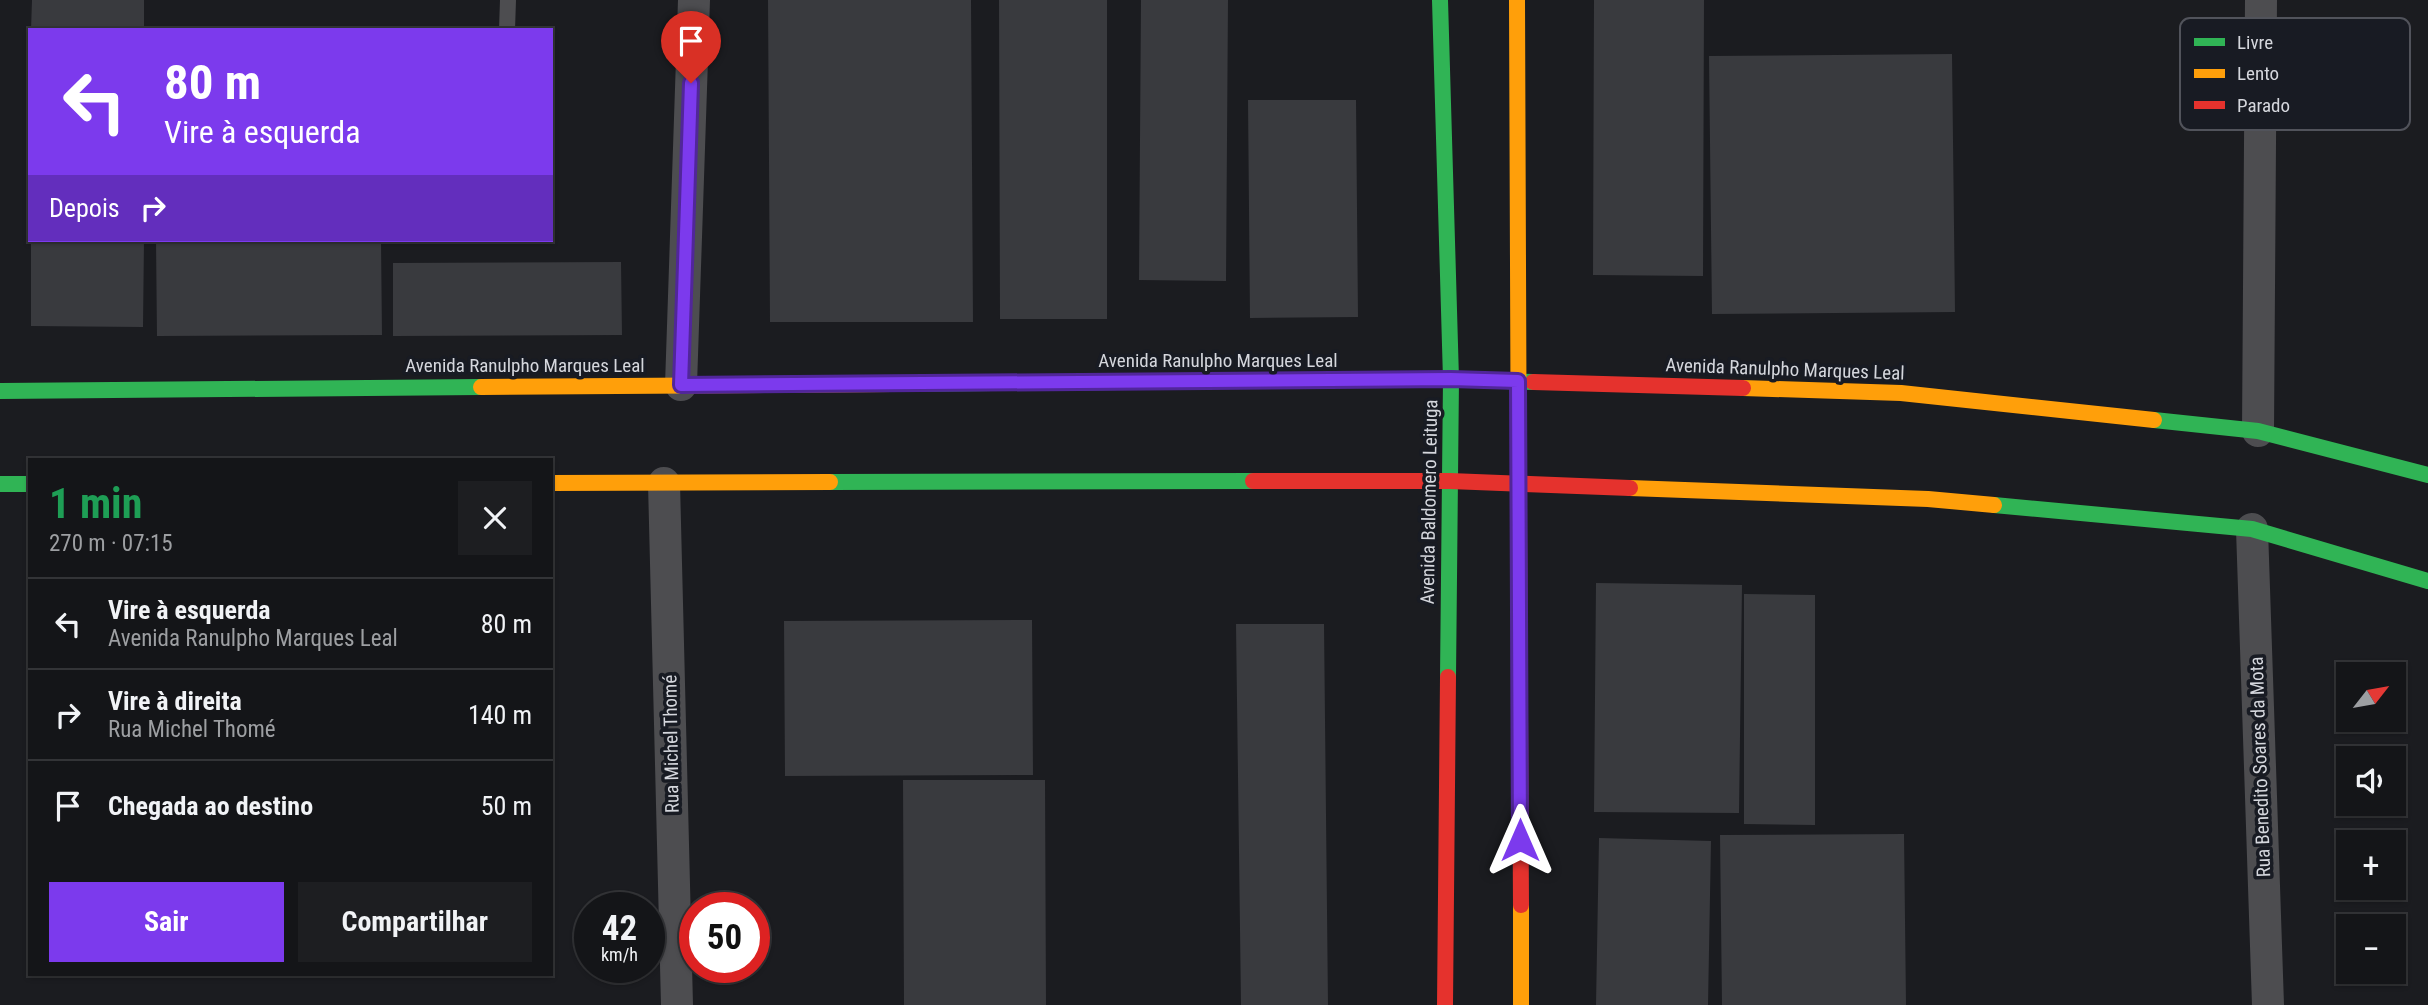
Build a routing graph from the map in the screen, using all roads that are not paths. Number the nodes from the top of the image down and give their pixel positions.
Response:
1 (508, 0) edge
2 (694, 0) edge
3 (1440, 0) edge
4 (1517, 0) edge
5 (2261, 0) edge
6 (2261, 18) edge
7 (507, 28) edge
8 (2260, 130) edge
9 (1451, 379) junction
10 (1518, 381) junction
11 (681, 385) junction
12 (0, 391) edge
13 (2258, 431) junction
14 (2428, 475) edge
15 (1450, 481) junction
16 (553, 483) edge
17 (664, 483) junction
18 (0, 484) edge
19 (28, 484) edge
20 (1519, 484) junction
21 (2252, 529) junction
22 (2428, 581) edge
23 (677, 1005) edge
24 (1445, 1005) edge
25 (1521, 1005) edge
26 (2268, 1005) edge

1 - 7 lane
2 - 11 street
3 - 9 main road, Avenida Baldomero Leituga
4 - 10 main road
5 - 6 street
8 - 13 street
9 - 10 main road, Avenida Ranulpho Marques Leal
9 - 11 main road, Avenida Ranulpho Marques Leal
9 - 15 main road, Avenida Baldomero Leituga
10 - 13 main road, Avenida Ranulpho Marques Leal
10 - 20 main road
11 - 12 main road, Avenida Ranulpho Marques Leal
13 - 14 main road, Avenida Ranulpho Marques Leal
15 - 17 main road
15 - 20 main road
15 - 24 main road, Avenida Baldomero Leituga
16 - 17 main road
17 - 23 street, Rua Michel Thomé
18 - 19 main road
20 - 21 main road
20 - 25 main road
21 - 22 main road
21 - 26 street, Rua Benedito Soares da Mota

